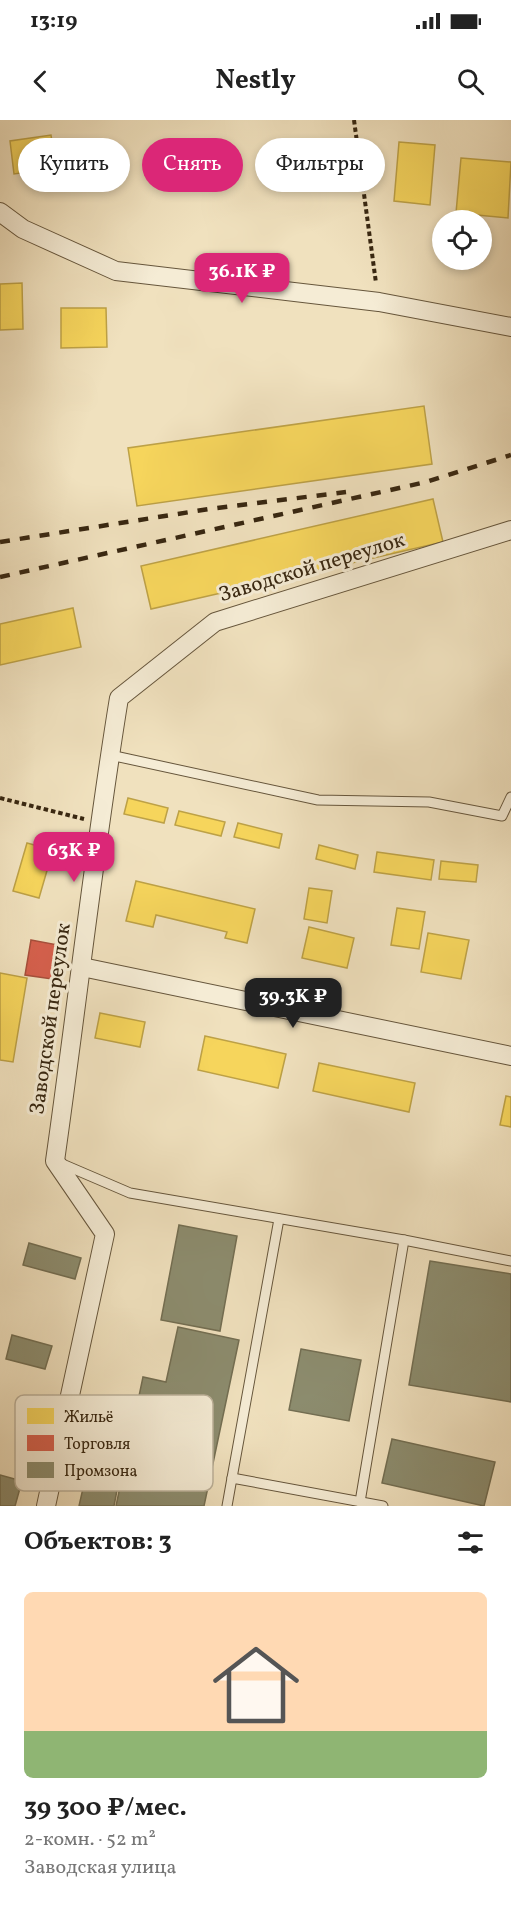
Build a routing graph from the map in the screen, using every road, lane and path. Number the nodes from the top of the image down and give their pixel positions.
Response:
1 (354, 120) edge
2 (0, 212) edge
3 (378, 302) junction
4 (511, 327) edge
5 (511, 530) edge
6 (110, 755) junction
7 (511, 797) edge
8 (0, 798) edge
9 (99, 823) junction
10 (82, 967) junction
11 (511, 1056) edge
12 (55, 1161) junction
13 (279, 1219) junction
14 (404, 1240) junction
15 (511, 1261) edge
16 (70, 1395) edge
17 (232, 1478) junction
18 (49, 1491) edge
19 (360, 1502) junction
20 (46, 1506) edge
21 (228, 1506) edge
22 (383, 1506) edge

1 - 3 path
2 - 3 street
3 - 4 street
5 - 6 street, Заводской переулок
6 - 7 lane
6 - 9 street, Заводской переулок
8 - 9 path
9 - 10 street, Заводской переулок
10 - 11 street
10 - 12 street, Заводской переулок
12 - 13 lane
12 - 16 street
13 - 14 lane
13 - 17 lane
14 - 15 lane
14 - 19 lane
17 - 19 lane
17 - 21 lane
18 - 20 street
19 - 22 lane

